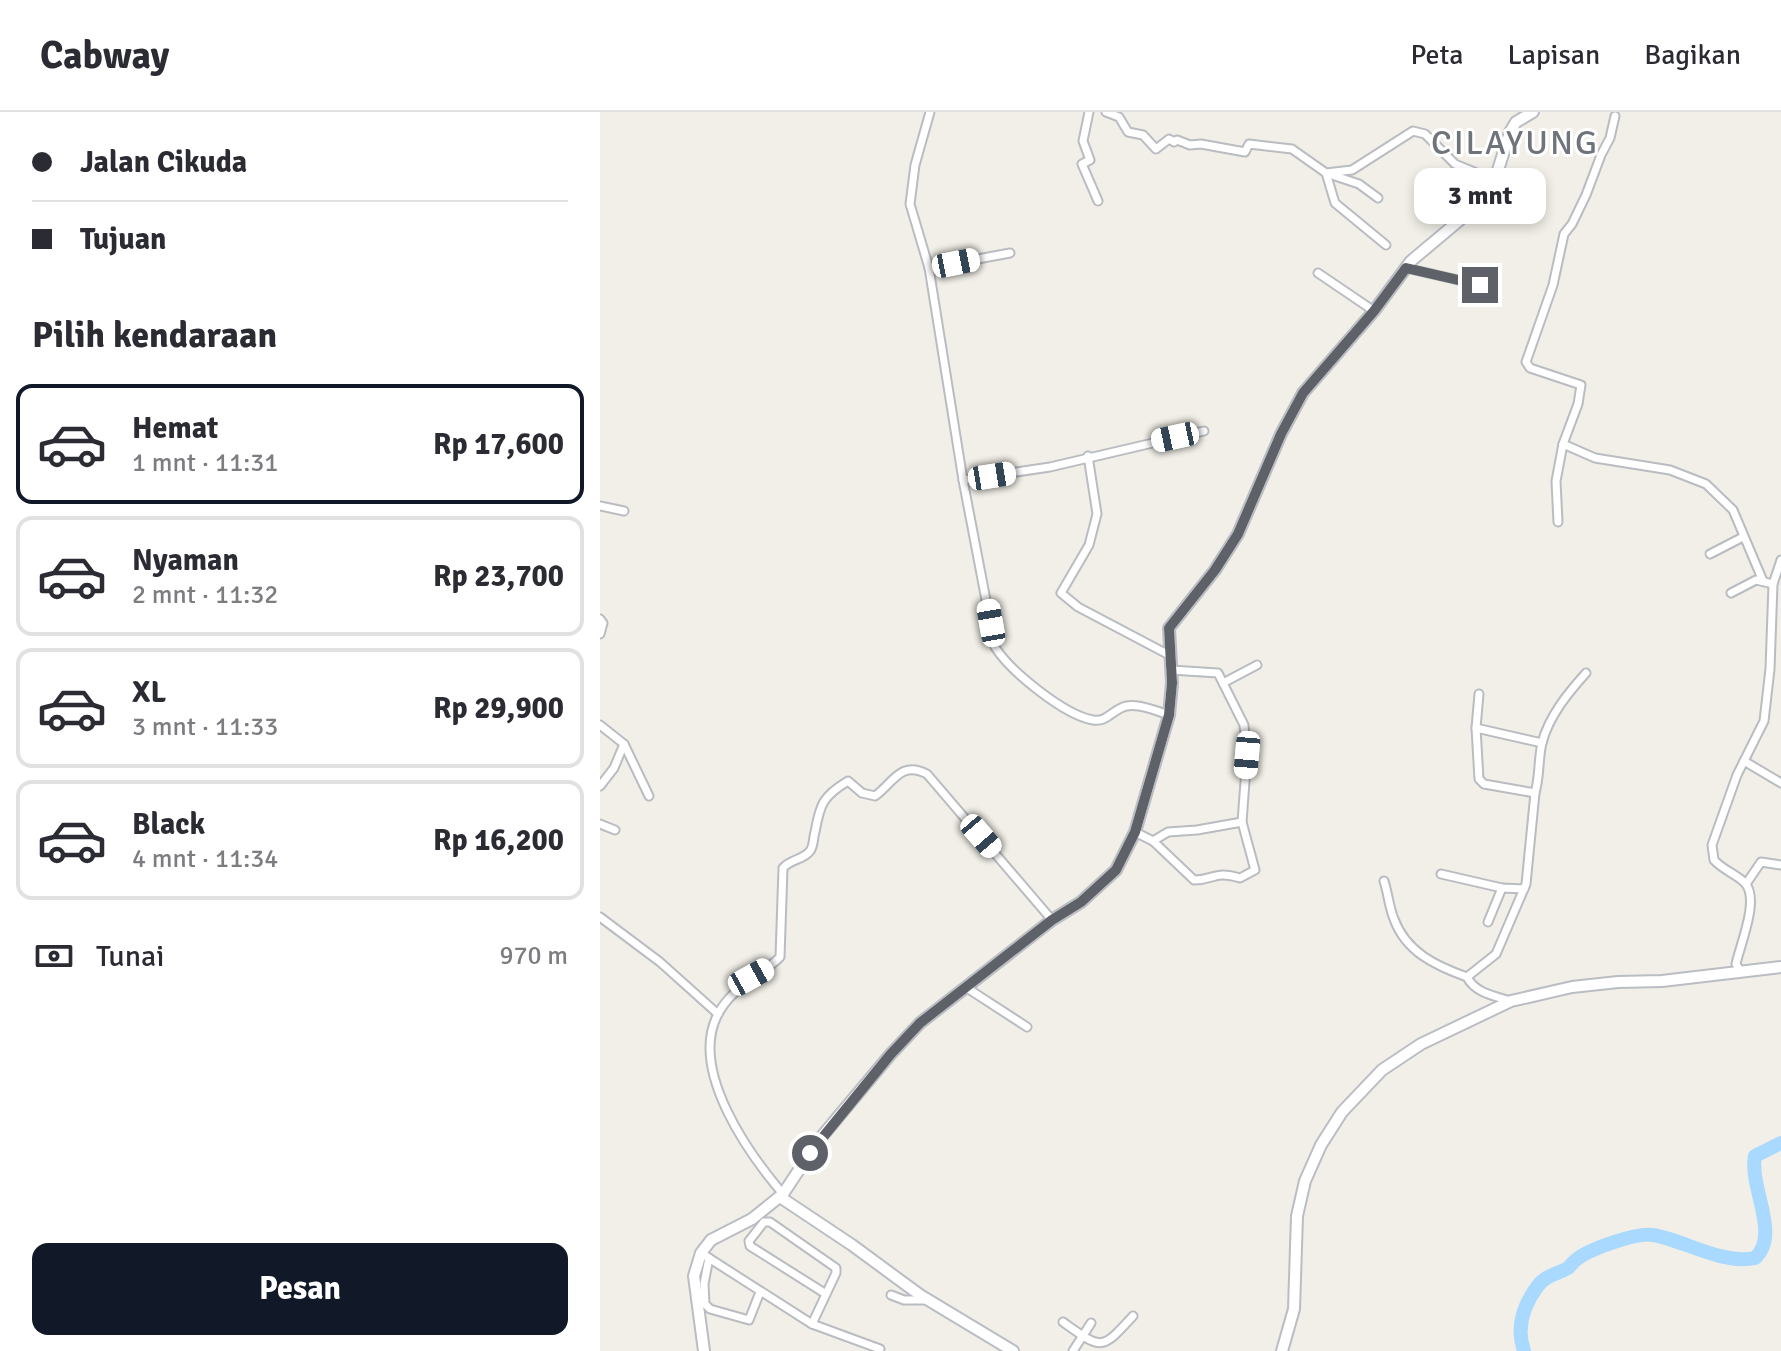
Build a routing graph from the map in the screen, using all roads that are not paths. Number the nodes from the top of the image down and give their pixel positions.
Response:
1 (930, 112) edge
2 (1089, 112) edge
3 (1106, 112) edge
4 (1533, 112) edge
5 (1615, 116) dead end
6 (1516, 117) edge
7 (1326, 173) junction
8 (1494, 180) junction
9 (1378, 198) dead end
10 (1098, 201) dead end
11 (1386, 245) dead end
12 (1010, 253) dead end
13 (929, 268) junction
14 (1406, 268) junction
15 (1318, 273) dead end
16 (1480, 285) dead end
17 (1374, 311) junction
18 (1204, 431) dead end
19 (1563, 444) junction
20 (1088, 456) junction
21 (963, 480) junction
22 (600, 506) edge
23 (624, 511) dead end
24 (1558, 522) dead end
25 (1743, 537) junction
26 (1710, 554) dead end
27 (1781, 560) edge
28 (1763, 581) junction
29 (1773, 584) junction
30 (1731, 593) dead end
31 (600, 619) edge
32 (600, 634) edge
33 (1171, 656) junction
34 (1257, 665) dead end
35 (1171, 670) junction
36 (1586, 673) dead end
37 (1223, 683) junction
38 (1479, 694) dead end
39 (1169, 715) junction
40 (600, 725) edge
41 (1476, 728) junction
42 (1542, 743) junction
43 (624, 744) junction
44 (1744, 761) junction
45 (1781, 783) edge
46 (600, 786) edge
47 (1535, 793) junction
48 (649, 796) dead end
49 (1242, 822) junction
50 (600, 824) edge
51 (615, 830) dead end
52 (1135, 832) junction
53 (1153, 841) junction
54 (1781, 865) edge
55 (1441, 874) dead end
56 (1384, 881) dead end
57 (1746, 884) junction
58 (1502, 888) junction
59 (1524, 889) junction
60 (600, 917) edge
61 (1052, 920) junction
62 (1488, 922) dead end
63 (1781, 967) edge
64 (1741, 972) junction
65 (1467, 977) junction
66 (967, 988) junction
67 (1511, 1001) junction
68 (718, 1014) junction
69 (1027, 1027) dead end
70 (781, 1196) junction
71 (705, 1255) junction
72 (760, 1292) junction
73 (826, 1294) junction
74 (891, 1295) dead end
75 (927, 1300) junction
76 (1133, 1316) dead end
77 (1063, 1322) dead end
78 (1091, 1323) dead end
79 (812, 1324) junction
80 (1082, 1337) junction
81 (880, 1349) edge
82 (704, 1351) edge
83 (1013, 1351) edge
84 (1073, 1351) edge
85 (1282, 1351) edge

1 - 13 street
2 - 10 street
3 - 7 street
4 - 6 street
5 - 19 street
6 - 8 street
7 - 8 street
7 - 9 street
7 - 11 street
8 - 14 street
12 - 13 street
13 - 21 street
14 - 16 street
14 - 17 street
15 - 17 street
17 - 33 street
18 - 20 street
19 - 24 street
19 - 25 street
20 - 21 street
20 - 33 street
21 - 39 street
22 - 23 street
25 - 26 street
25 - 28 street
27 - 29 street
28 - 29 street
28 - 30 street
29 - 44 street
31 - 32 street
33 - 35 street
34 - 37 street
35 - 37 street
35 - 39 street
36 - 42 street
37 - 49 street
38 - 41 street
39 - 52 street
40 - 43 street
41 - 42 street
41 - 47 street
42 - 47 street
43 - 46 street
43 - 48 street
44 - 45 street
44 - 57 street
47 - 59 street
49 - 53 street
49 - 53 street
50 - 51 street
52 - 53 street
52 - 61 street
54 - 57 street
55 - 58 street
56 - 65 street
57 - 64 street
58 - 59 street
58 - 62 street
59 - 65 street
60 - 68 street
61 - 66 street
61 - 68 street
63 - 64 street
64 - 67 street
65 - 67 street
66 - 69 street
66 - 70 street
67 - 85 street
68 - 70 street
70 - 71 street
70 - 75 street
71 - 72 street
71 - 72 street
71 - 82 street
72 - 79 street
73 - 73 street
73 - 79 street
74 - 75 street
75 - 83 street
76 - 80 street
77 - 80 street
78 - 80 street
79 - 81 street
80 - 84 street

